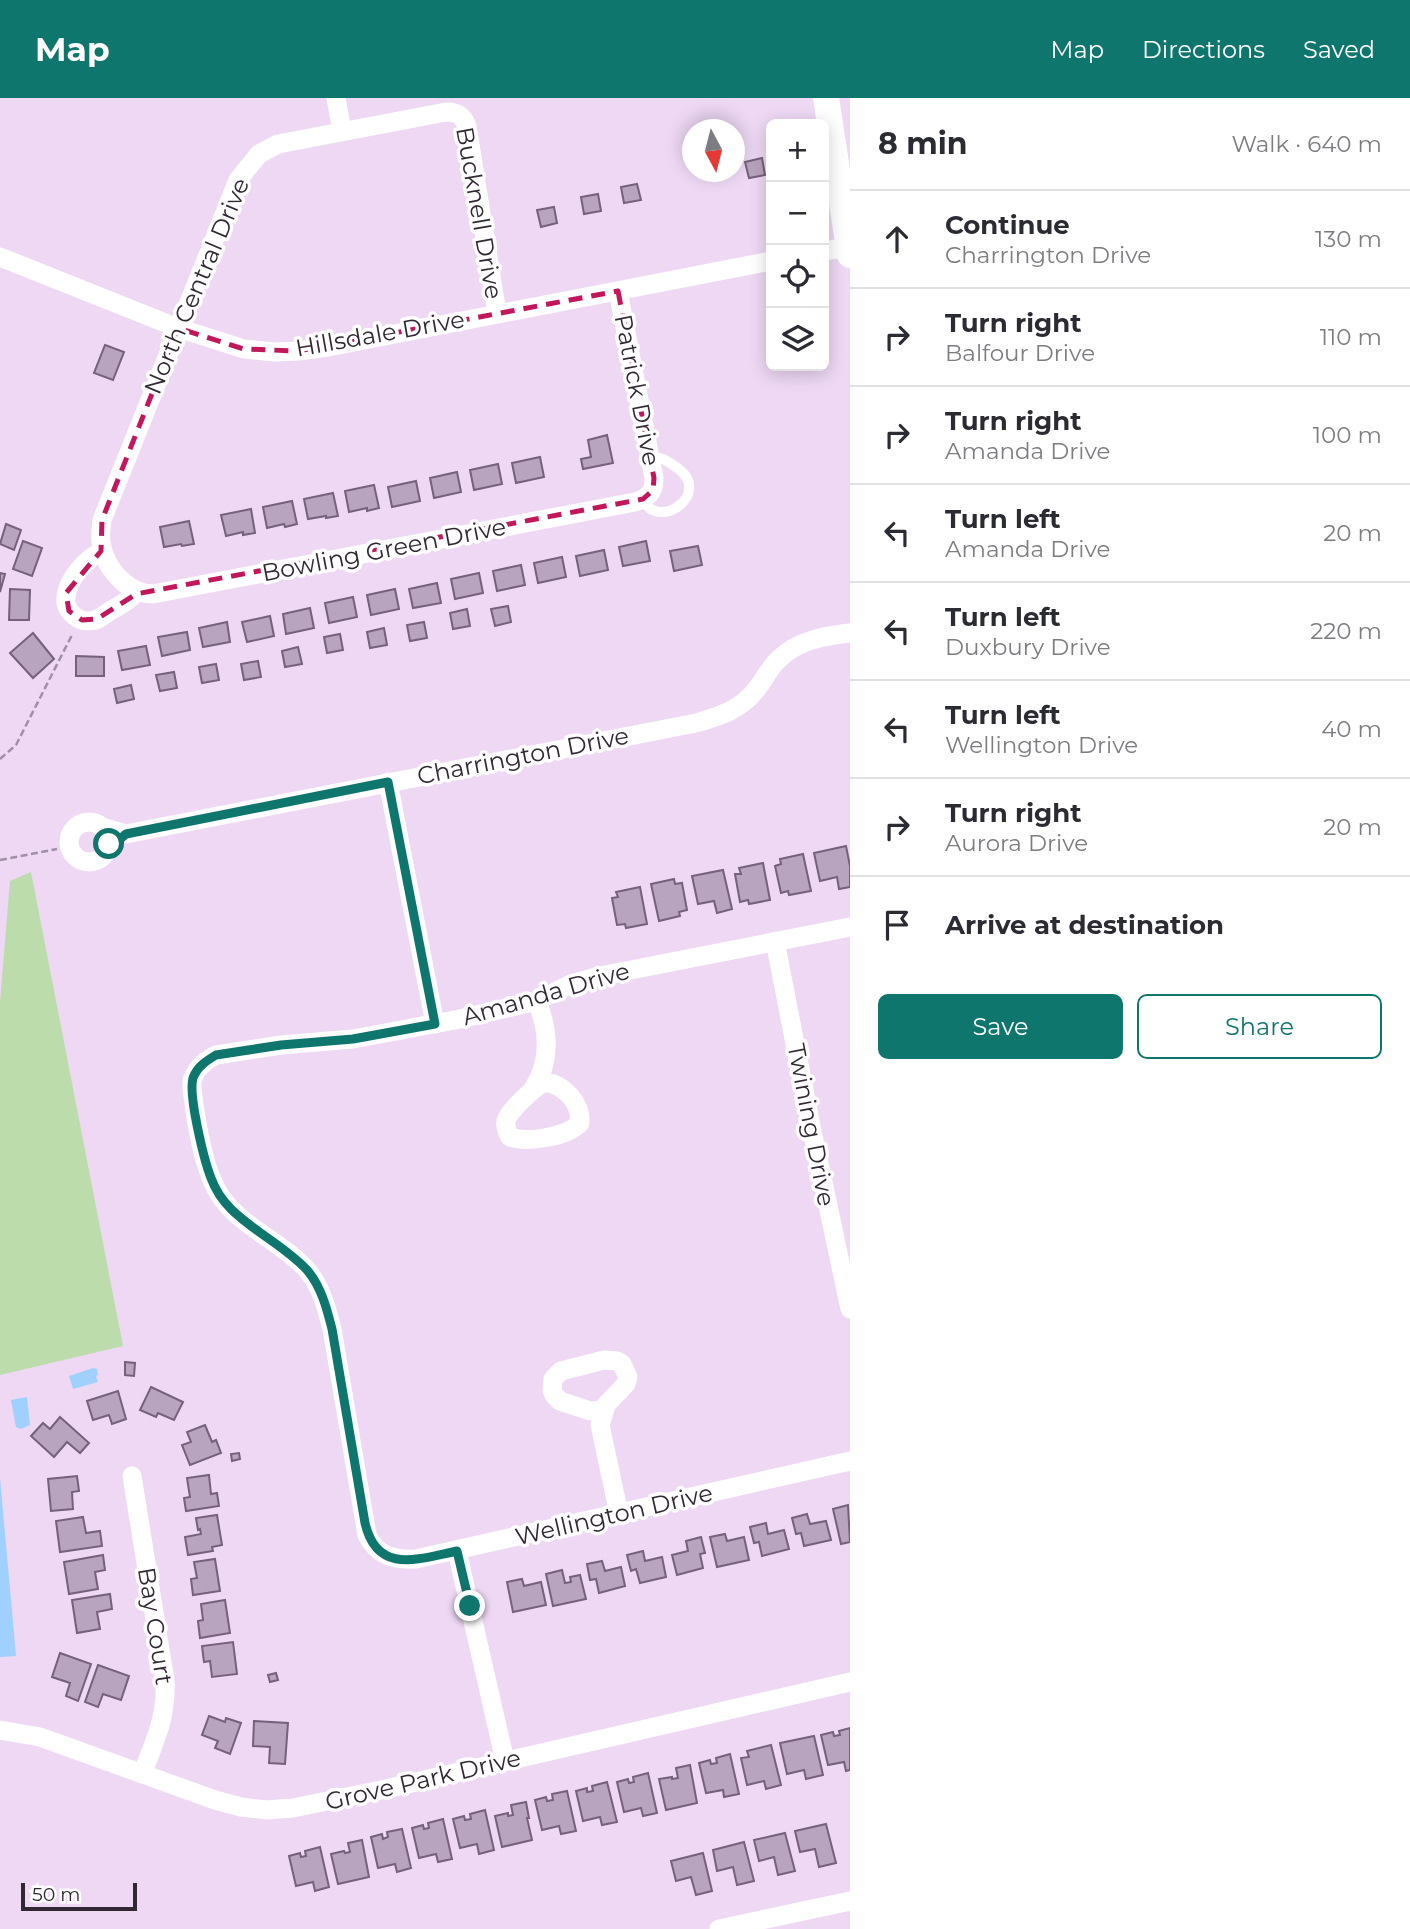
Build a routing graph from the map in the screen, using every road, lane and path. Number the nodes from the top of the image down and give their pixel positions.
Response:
1 (336, 98) edge
2 (826, 98) edge
3 (459, 114) joint
4 (342, 131) junction
5 (842, 144) edge
6 (841, 251) edge
7 (0, 257) edge
8 (766, 262) edge
9 (618, 290) junction
10 (497, 313) junction
11 (178, 328) junction
12 (650, 457) junction
13 (648, 495) junction
14 (103, 551) junction
15 (136, 591) junction
16 (73, 633) dead end
17 (850, 633) edge
18 (0, 759) edge
19 (388, 782) junction
20 (101, 827) junction
21 (126, 834) junction
22 (57, 849) dead end
23 (107, 850) junction
24 (0, 860) edge
25 (849, 928) edge
26 (775, 941) junction
27 (537, 1001) junction
28 (435, 1024) junction
29 (544, 1067) junction
30 (561, 1087) junction
31 (533, 1089) junction
32 (850, 1308) edge
33 (606, 1406) junction
34 (583, 1409) junction
35 (600, 1425) junction
36 (850, 1461) edge
37 (131, 1476) dead end
38 (619, 1514) junction
39 (378, 1551) joint
40 (457, 1551) junction
41 (850, 1682) edge
42 (0, 1730) edge
43 (505, 1761) junction
44 (142, 1773) junction
45 (850, 1901) edge
46 (719, 1929) edge

1 - 4 street
2 - 5 main road
3 - 4 street, North Central Drive
3 - 10 street, Bucknell Drive
4 - 11 street, North Central Drive
5 - 6 main road
7 - 11 street, Hillsdale Drive
8 - 9 street, Hillsdale Drive
9 - 10 street, Hillsdale Drive
9 - 12 street, Patrick Drive
10 - 11 street, Hillsdale Drive
11 - 14 street, North Central Drive
12 - 13 street, Patrick Drive
12 - 13 lane
13 - 15 street, Bowling Green Drive
14 - 15 street
14 - 15 street
16 - 18 path
17 - 19 street, Charrington Drive
19 - 21 street, Charrington Drive
19 - 28 street
20 - 21 street, Charrington Drive
20 - 23 street
20 - 23 street, Charrington Drive
21 - 23 street, Charrington Drive
22 - 24 path
25 - 26 street, Amanda Drive
26 - 27 street, Amanda Drive
26 - 32 street, Twining Drive
27 - 28 street, Amanda Drive
27 - 29 street
28 - 39 street, Amanda Drive
29 - 30 street
29 - 31 street
30 - 31 street
30 - 31 street
33 - 34 street
33 - 34 street
33 - 35 street
34 - 35 street
35 - 38 street
36 - 38 street, Wellington Drive
37 - 44 street, Bay Court
38 - 40 street, Wellington Drive
39 - 40 street, Wellington Drive
40 - 43 street
41 - 43 street, Grove Park Drive
42 - 44 street, Grove Park Drive
43 - 44 street, Grove Park Drive
45 - 46 street

